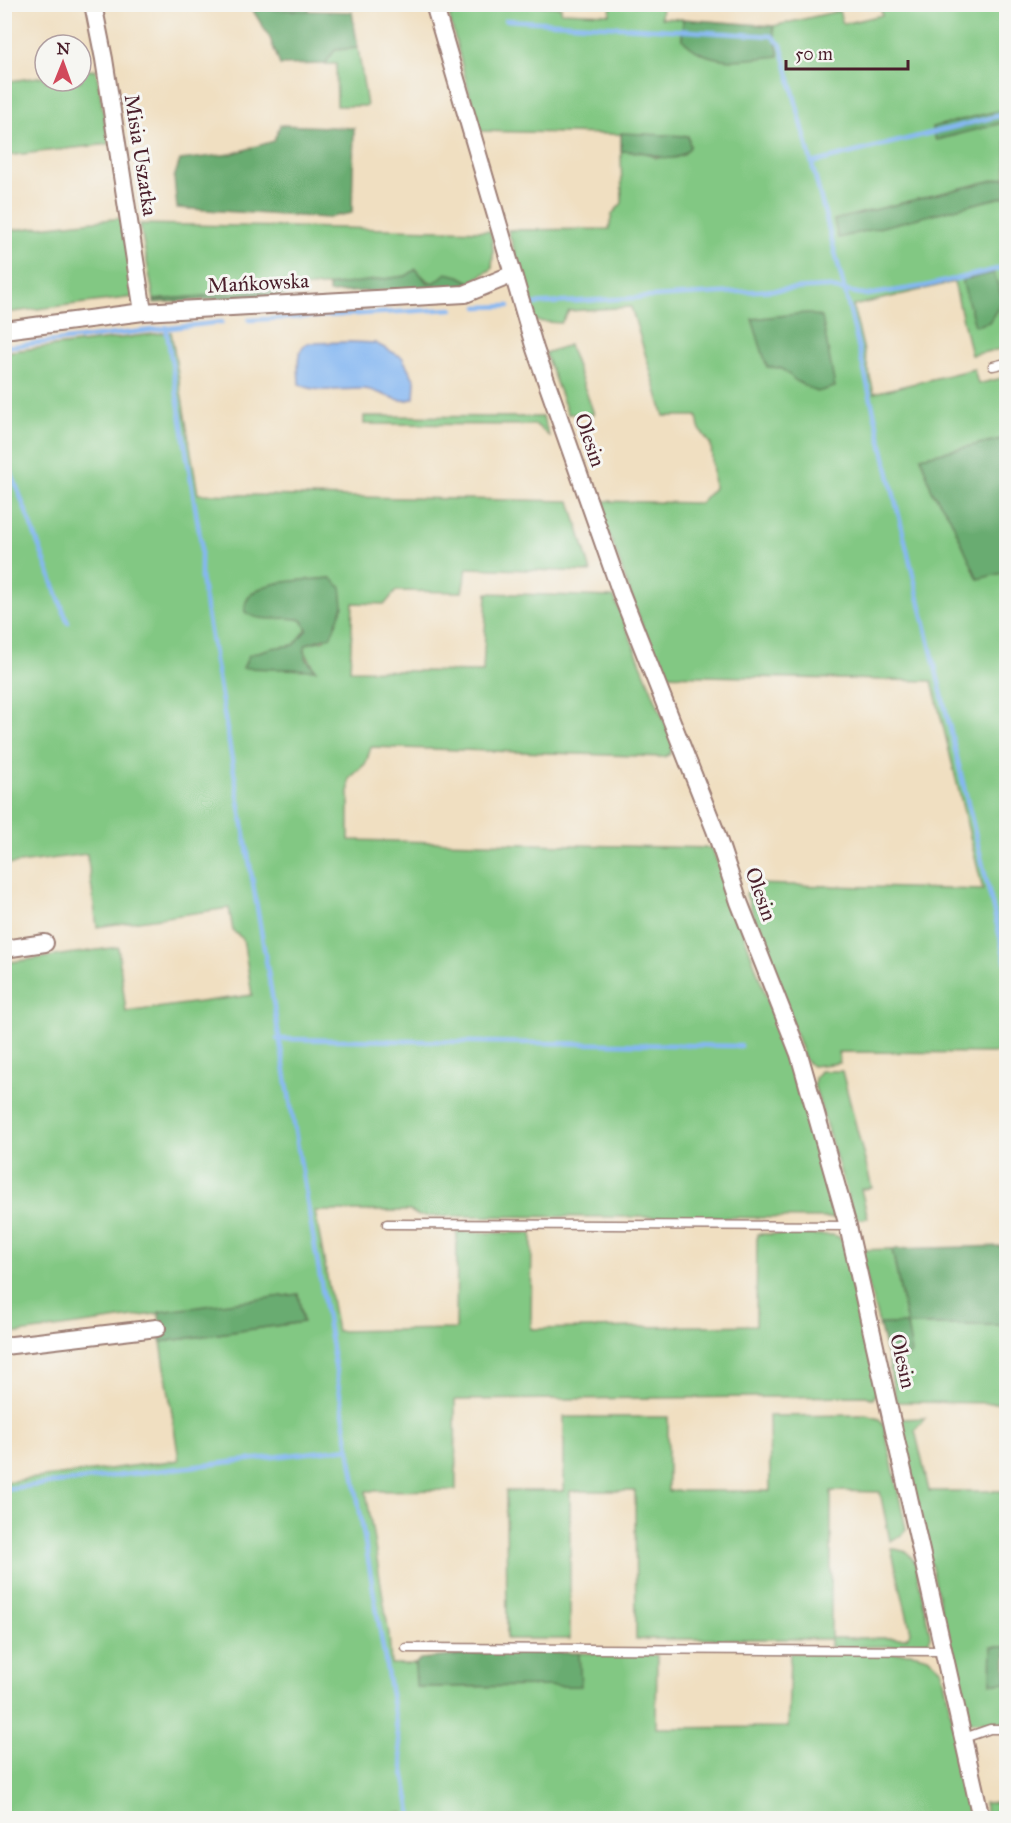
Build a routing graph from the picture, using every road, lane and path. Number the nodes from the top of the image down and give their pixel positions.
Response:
1 (93, 4) edge
2 (434, 4) edge
3 (511, 275) junction
4 (143, 312) junction
5 (4, 330) edge
6 (1006, 363) edge
7 (993, 366) dead end
8 (45, 943) dead end
9 (4, 949) edge
10 (387, 1224) dead end
11 (848, 1226) junction
12 (157, 1328) dead end
13 (4, 1346) edge
14 (406, 1647) dead end
15 (941, 1651) junction
16 (1006, 1729) edge
17 (964, 1738) junction
18 (981, 1818) edge

1 - 4 street, Misia Uszatka
2 - 3 street, Olesin
3 - 4 street, Mańkowska
3 - 11 street, Olesin
4 - 5 street, Mańkowska
6 - 7 lane
8 - 9 street
10 - 11 lane
11 - 15 street, Olesin
12 - 13 street
14 - 15 lane
15 - 17 street, Olesin
16 - 17 lane
17 - 18 street, Olesin

